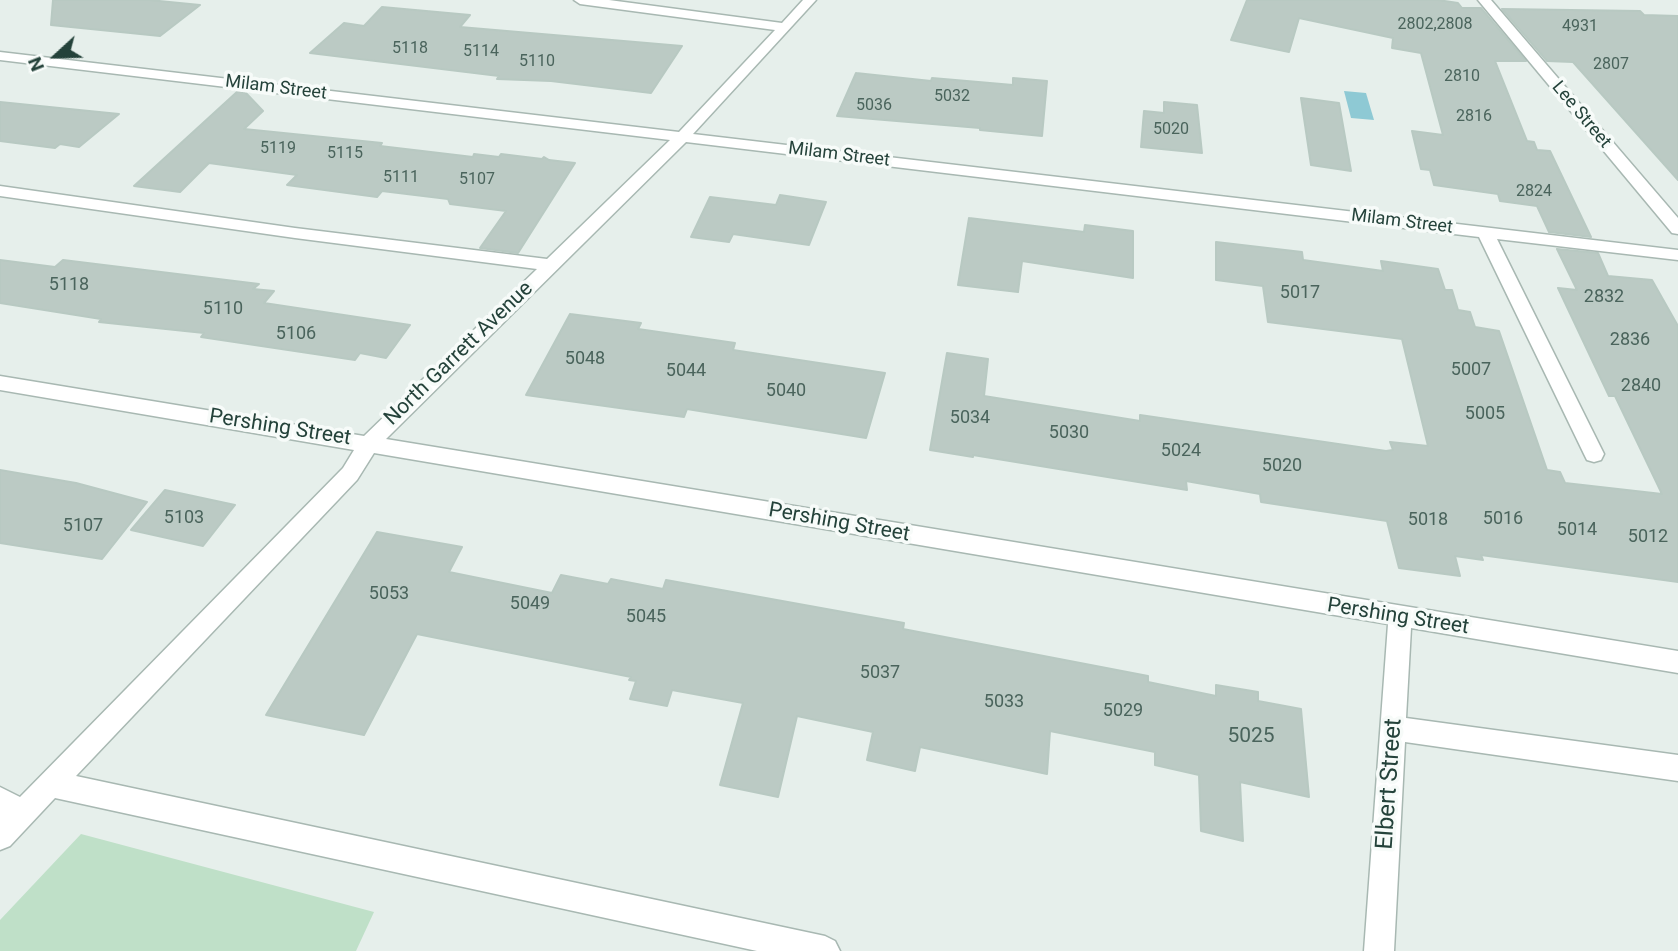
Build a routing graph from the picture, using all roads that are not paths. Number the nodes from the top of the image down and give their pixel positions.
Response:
1 (580, 0) edge
2 (810, 0) edge
3 (1484, 0) edge
4 (784, 27) junction
5 (0, 56) edge
6 (682, 136) junction
7 (0, 191) edge
8 (1678, 229) edge
9 (1486, 233) junction
10 (1678, 255) edge
11 (551, 265) junction
12 (0, 383) edge
13 (370, 442) junction
14 (1594, 454) dead end
15 (1399, 618) junction
16 (1678, 662) edge
17 (1394, 728) junction
18 (1678, 768) edge
19 (51, 784) junction
20 (11, 806) edge
21 (0, 835) edge
22 (825, 951) edge
23 (1379, 951) edge

1 - 4 street
2 - 4 street, North Garrett Avenue
3 - 8 street, Lee Street
4 - 6 street, North Garrett Avenue
5 - 6 street, Milam Street
6 - 9 street, Milam Street
6 - 11 street, North Garrett Avenue
7 - 11 street
9 - 10 street, Milam Street
9 - 14 street
11 - 13 street, North Garrett Avenue
12 - 13 street, Pershing Street
13 - 15 street, Pershing Street
13 - 19 street, North Garrett Avenue
15 - 16 street, Pershing Street
15 - 17 street, Elbert Street
17 - 18 street
17 - 23 street, Elbert Street
19 - 20 street, North Garrett Avenue
19 - 22 street
20 - 21 street, North Garrett Avenue

